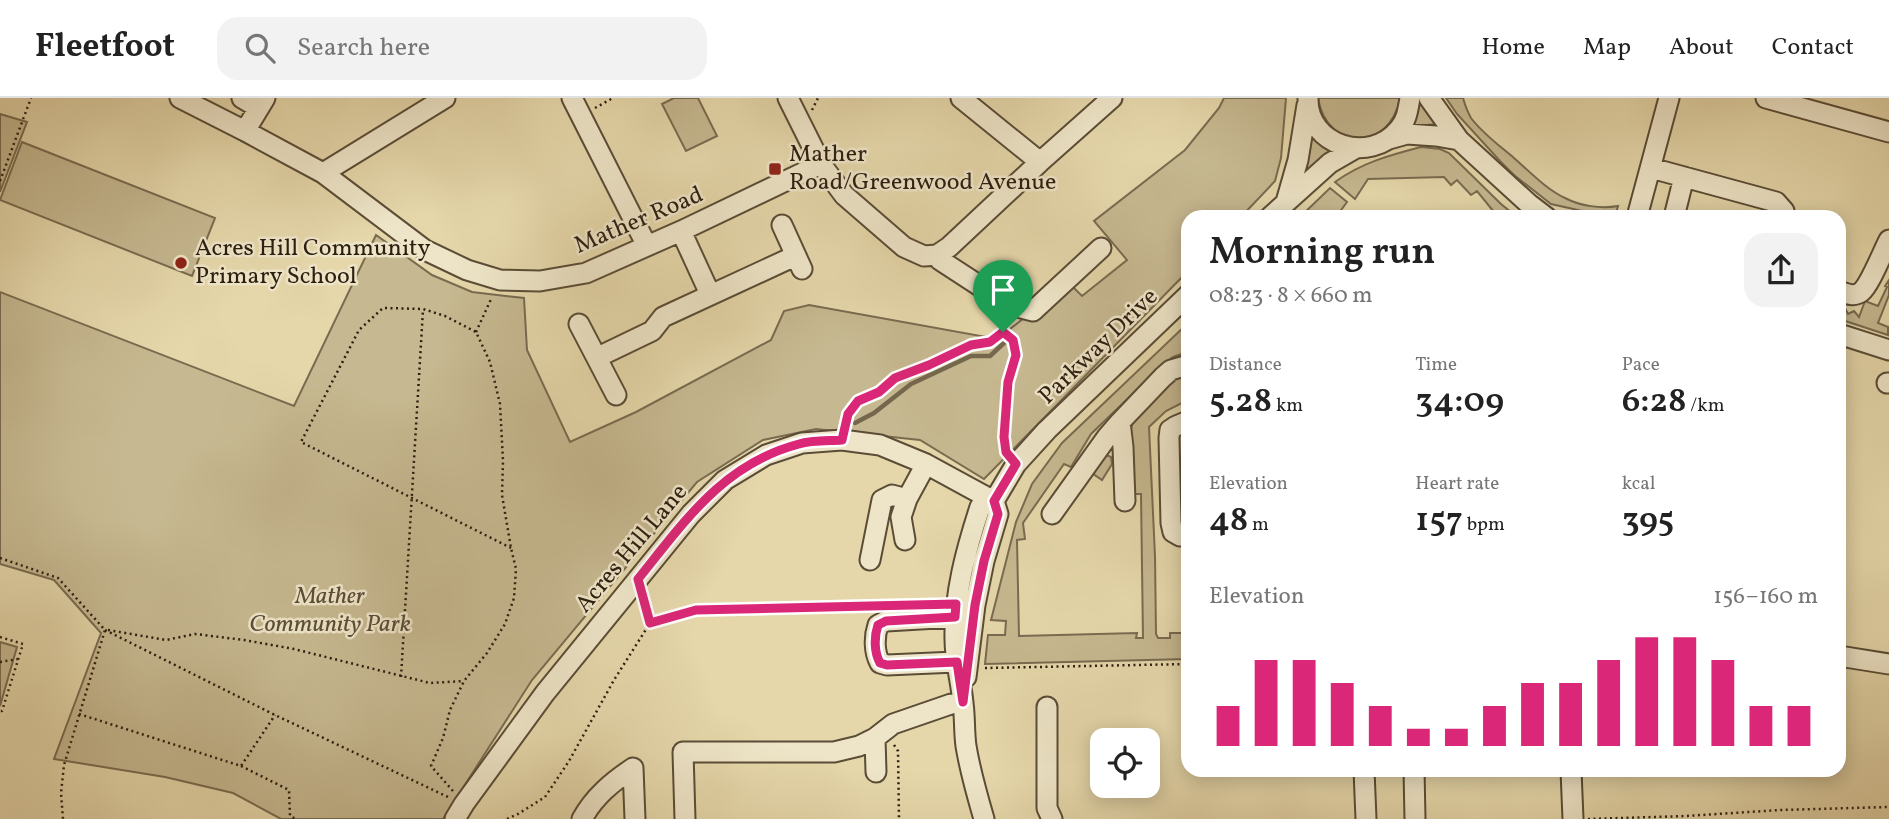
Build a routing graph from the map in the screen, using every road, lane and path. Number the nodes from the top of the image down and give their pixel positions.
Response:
1 (31, 98) edge
2 (180, 98) edge
3 (445, 98) edge
4 (572, 98) edge
5 (613, 98) edge
6 (788, 98) edge
7 (961, 98) edge
8 (1112, 98) edge
9 (1410, 98) edge
10 (1429, 98) edge
11 (1669, 98) edge
12 (1766, 98) edge
13 (256, 101) edge
14 (1308, 101) edge
15 (418, 105) edge
16 (582, 116) junction
17 (245, 131) junction
18 (1889, 132) edge
19 (1389, 139) junction
20 (1459, 140) junction
21 (1356, 149) junction
22 (1040, 162) junction
23 (821, 164) junction
24 (1651, 168) junction
25 (323, 173) junction
26 (1684, 177) junction
27 (0, 181) edge
28 (1285, 203) junction
29 (1269, 210) edge
30 (1537, 210) edge
31 (1639, 210) edge
32 (1676, 210) edge
33 (1783, 210) edge
34 (782, 225) dead end
35 (681, 231) junction
36 (1889, 240) edge
37 (648, 246) junction
38 (1101, 248) dead end
39 (937, 254) junction
40 (499, 280) junction
41 (1846, 293) edge
42 (710, 294) junction
43 (1181, 302) edge
44 (1009, 305) junction
45 (423, 309) junction
46 (579, 324) dead end
47 (476, 332) junction
48 (1003, 332) junction
49 (1846, 336) edge
50 (1889, 350) edge
51 (598, 358) junction
52 (1181, 367) edge
53 (616, 395) dead end
54 (1120, 422) junction
55 (1181, 424) edge
56 (842, 440) junction
57 (926, 464) junction
58 (1016, 464) junction
59 (412, 498) junction
60 (907, 499) junction
61 (994, 501) junction
62 (1125, 501) dead end
63 (1180, 501) edge
64 (1052, 514) dead end
65 (1181, 536) edge
66 (905, 540) dead end
67 (511, 548) junction
68 (0, 558) edge
69 (870, 560) dead end
70 (638, 579) junction
71 (874, 606) dead end
72 (955, 617) junction
73 (650, 623) junction
74 (105, 630) junction
75 (0, 637) edge
76 (1846, 657) edge
77 (18, 659) junction
78 (0, 662) edge
79 (1181, 664) edge
80 (1889, 664) edge
81 (962, 665) junction
82 (401, 677) junction
83 (464, 681) junction
84 (9, 691) junction
85 (0, 695) edge
86 (963, 702) junction
87 (1047, 707) dead end
88 (1, 710) edge
89 (79, 714) junction
90 (275, 715) junction
91 (880, 734) junction
92 (241, 766) junction
93 (876, 772) dead end
94 (1364, 777) edge
95 (1414, 777) edge
96 (1572, 777) edge
97 (1889, 807) edge
98 (460, 812) edge
99 (64, 819) edge
100 (296, 819) edge
101 (507, 819) edge
102 (582, 819) edge
103 (635, 819) edge
104 (685, 819) edge
105 (899, 819) edge
106 (984, 819) edge
107 (1052, 819) edge
108 (1366, 819) edge
109 (1415, 819) edge
110 (1573, 819) edge
111 (1585, 819) edge

1 - 27 path
2 - 17 street, Mather Road
3 - 15 street
4 - 16 street
5 - 16 path
6 - 23 street
7 - 22 street
8 - 22 street
9 - 19 street
10 - 20 street
11 - 24 street
12 - 18 street
13 - 17 street
14 - 21 street
14 - 28 street
15 - 25 street
16 - 37 street
17 - 25 street, Mather Road
19 - 20 street
19 - 21 street
20 - 30 street
21 - 28 street
22 - 39 street
23 - 35 street, Mather Road
23 - 39 street
24 - 26 street
24 - 31 street
25 - 40 street, Mather Road
26 - 32 street
26 - 33 street
28 - 29 street
34 - 42 street
35 - 37 street, Mather Road
35 - 42 street
36 - 41 street
37 - 40 street, Mather Road
38 - 44 street
39 - 44 street
40 - 47 path
42 - 51 street
43 - 58 street, Parkway Drive
44 - 48 path
45 - 47 path
45 - 59 path
45 - 59 path
46 - 51 street
47 - 67 path
48 - 56 path
48 - 58 path
49 - 50 street
51 - 53 street
52 - 54 street
54 - 62 street
54 - 64 street
55 - 63 street
56 - 57 street, Acres Hill Lane
56 - 70 street, Acres Hill Lane
57 - 60 street
57 - 61 street, Acres Hill Lane
58 - 61 street, Parkway Drive
59 - 67 path
59 - 82 path
60 - 66 street
60 - 69 street
61 - 72 street, Parkway Drive
61 - 81 street, Parkway Drive
63 - 65 street
67 - 83 path
68 - 74 path
70 - 73 path
70 - 98 street, Acres Hill Lane
71 - 73 path
72 - 81 street, Parkway Drive
72 - 81 street
73 - 101 path
74 - 82 path
74 - 89 path
74 - 90 path
75 - 77 path
76 - 80 street
77 - 78 path
77 - 84 path
79 - 81 path
81 - 86 street, Parkway Drive
82 - 83 path
83 - 98 path
84 - 85 path
84 - 88 path
86 - 91 street
86 - 106 street, Parkway Drive
87 - 107 street
89 - 92 path
89 - 99 path
90 - 92 path
90 - 98 path
91 - 93 street
91 - 104 street
91 - 105 path
92 - 100 path
94 - 108 street
95 - 109 street
96 - 110 street
97 - 111 path
102 - 103 street

